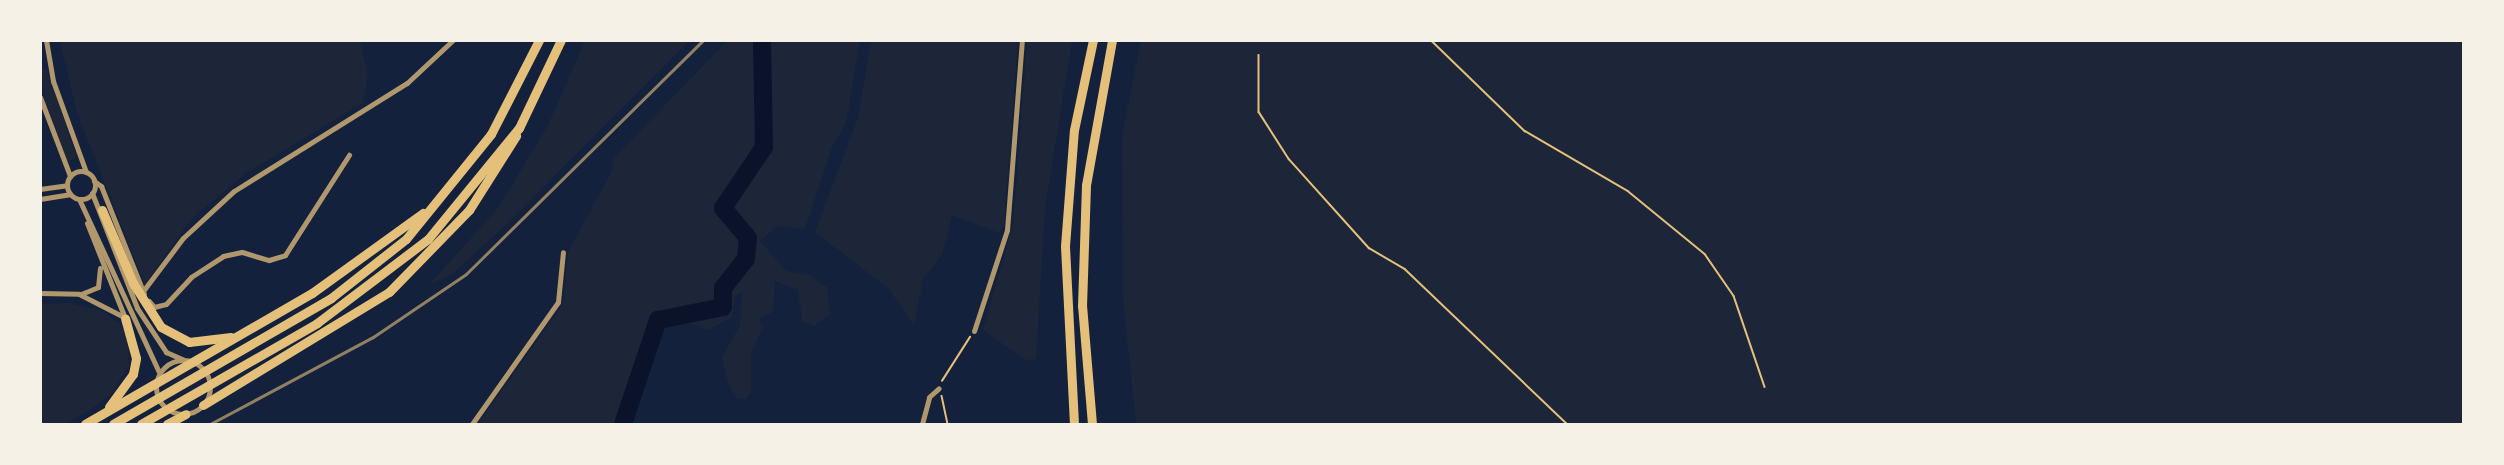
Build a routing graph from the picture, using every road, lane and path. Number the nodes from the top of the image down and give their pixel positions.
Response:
1 (46, 40) edge
2 (453, 40) edge
3 (539, 40) edge
4 (561, 40) edge
5 (1022, 40) edge
6 (1093, 40) edge
7 (1112, 40) edge
8 (1431, 40) edge
9 (1259, 55) dead end
10 (40, 97) edge
11 (519, 128) junction
12 (349, 155) dead end
13 (86, 172) junction
14 (70, 176) junction
15 (94, 181) junction
16 (67, 184) junction
17 (40, 189) edge
18 (92, 193) junction
19 (448, 193) junction
20 (70, 194) junction
21 (40, 199) edge
22 (80, 199) junction
23 (107, 199) junction
24 (102, 210) junction
25 (86, 216) junction
26 (563, 252) dead end
27 (100, 263) junction
28 (143, 291) junction
29 (40, 293) edge
30 (79, 294) junction
31 (131, 312) junction
32 (974, 331) joint
33 (239, 335) junction
34 (184, 360) junction
35 (160, 374) junction
36 (1765, 387) dead end
37 (939, 388) junction
38 (203, 405) junction
39 (103, 414) junction
40 (186, 414) junction
41 (85, 424) edge
42 (113, 424) edge
43 (141, 424) edge
44 (167, 424) edge
45 (472, 424) edge
46 (922, 424) edge
47 (948, 424) edge
48 (1074, 424) edge
49 (1092, 424) edge
50 (1567, 424) edge

1 - 13 street
2 - 28 street
3 - 19 highway
4 - 11 highway
5 - 32 street
6 - 48 highway
7 - 49 highway
8 - 36 path
9 - 50 path
10 - 14 street
11 - 38 highway
11 - 43 highway
12 - 28 street
13 - 14 street
13 - 15 street
14 - 16 street
15 - 18 street
15 - 23 street
16 - 17 street
16 - 20 street
18 - 22 street
18 - 23 street
18 - 24 street
19 - 33 highway
19 - 42 highway
20 - 21 street
20 - 22 street
22 - 25 street
23 - 28 street
24 - 31 street
24 - 33 highway
25 - 27 street
25 - 31 street
26 - 45 street
27 - 30 street
27 - 31 street
29 - 30 street
30 - 31 street
31 - 34 street
31 - 35 street
31 - 39 highway
32 - 37 path
33 - 39 highway
34 - 35 street
34 - 38 street
35 - 40 street
37 - 46 street
37 - 47 path
38 - 40 street
39 - 41 highway
40 - 44 highway

